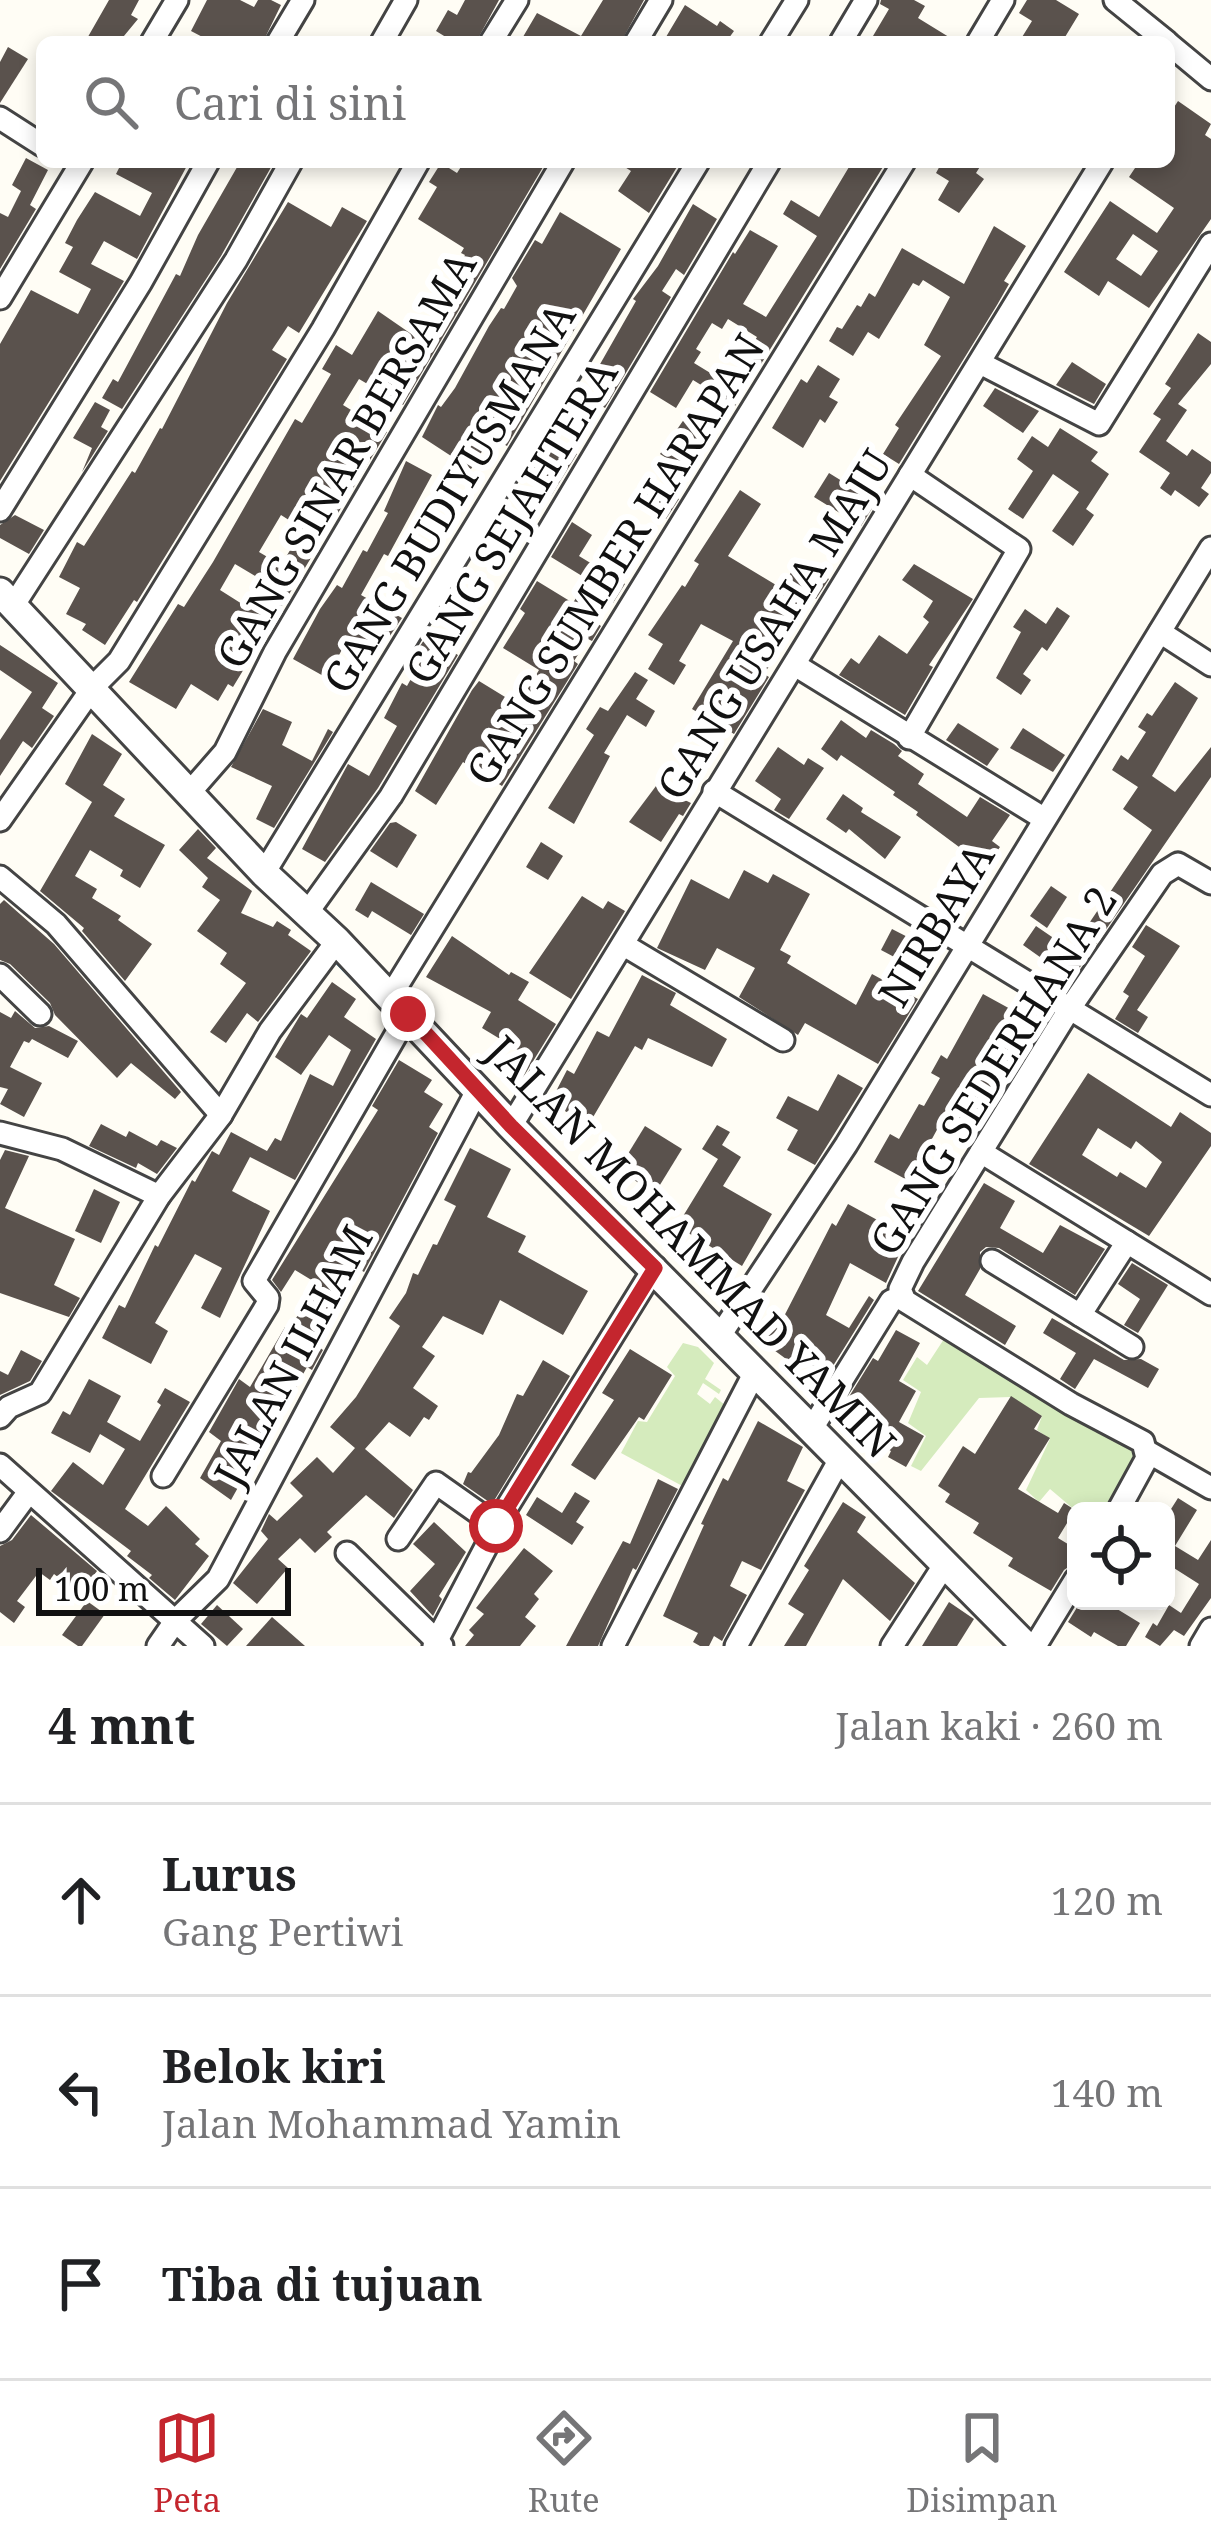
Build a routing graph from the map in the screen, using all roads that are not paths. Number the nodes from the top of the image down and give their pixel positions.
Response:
1 (177, 0) edge
2 (303, 0) edge
3 (406, 0) edge
4 (517, 0) edge
5 (662, 0) edge
6 (796, 0) edge
7 (866, 0) edge
8 (1004, 0) edge
9 (1115, 0) edge
10 (156, 36) edge
11 (282, 36) edge
12 (385, 36) edge
13 (495, 36) edge
14 (640, 36) edge
15 (775, 36) edge
16 (845, 36) edge
17 (981, 36) edge
18 (1157, 36) edge
19 (1175, 51) edge
20 (1211, 79) edge
21 (0, 118) edge
22 (36, 141) edge
23 (75, 168) edge
24 (205, 168) edge
25 (288, 168) edge
26 (415, 168) edge
27 (559, 168) edge
28 (694, 168) edge
29 (765, 168) edge
30 (900, 168) edge
31 (1098, 168) edge
32 (1211, 244) edge
33 (0, 298) edge
34 (980, 363) junction
35 (910, 475) junction
36 (0, 510) edge
37 (1211, 548) edge
38 (6, 599) edge
39 (1160, 632) junction
40 (795, 664) junction
41 (1211, 665) edge
42 (93, 687) junction
43 (909, 739) junction
44 (715, 791) junction
45 (190, 792) junction
46 (1043, 818) junction
47 (0, 820) edge
48 (264, 873) junction
49 (0, 877) edge
50 (1211, 883) edge
51 (307, 913) junction
52 (337, 941) junction
53 (970, 944) junction
54 (624, 945) junction
55 (0, 974) edge
56 (399, 1005) junction
57 (1070, 1008) junction
58 (40, 1014) dead end
59 (783, 1040) dead end
60 (478, 1089) junction
61 (1211, 1095) edge
62 (221, 1115) junction
63 (511, 1126) junction
64 (0, 1133) edge
65 (981, 1152) junction
66 (160, 1196) junction
67 (1127, 1242) junction
68 (992, 1261) dead end
69 (655, 1268) junction
70 (1211, 1294) edge
71 (901, 1297) junction
72 (1080, 1315) junction
73 (719, 1337) junction
74 (1132, 1347) dead end
75 (755, 1372) junction
76 (0, 1418) edge
77 (812, 1430) junction
78 (1148, 1452) junction
79 (840, 1460) junction
80 (0, 1465) edge
81 (163, 1476) dead end
82 (1211, 1488) edge
83 (28, 1492) junction
84 (1123, 1502) edge
85 (496, 1526) junction
86 (0, 1531) edge
87 (398, 1539) dead end
88 (347, 1552) dead end
89 (944, 1564) junction
90 (1067, 1589) edge
91 (176, 1620) junction
92 (1211, 1629) edge
93 (1019, 1643) edge
94 (438, 1645) edge
95 (158, 1646) edge
96 (203, 1646) edge
97 (613, 1646) edge
98 (736, 1646) edge
99 (892, 1646) edge
100 (1201, 1646) edge

1 - 10 street
2 - 11 street
3 - 12 street
4 - 13 street
5 - 14 street
6 - 15 street
7 - 16 street
8 - 17 street
9 - 18 street
19 - 20 street
21 - 22 street
23 - 33 street
24 - 36 street
25 - 38 street
26 - 42 street
27 - 45 street, GANG SINAR BERSAMA
28 - 48 street, GANG BUDIYUSMANA
29 - 51 street, GANG SEJAHTERA
30 - 56 street, GANG SUMBER HARAPAN
31 - 34 street, GANG USAHA MAJU
32 - 34 street
34 - 35 street, GANG USAHA MAJU
35 - 40 street, GANG USAHA MAJU
35 - 43 street
37 - 39 street, NIRBAYA
38 - 42 street, JALAN MOHAMMAD YAMIN
39 - 41 street
39 - 46 street, NIRBAYA
40 - 43 street
40 - 44 street, GANG USAHA MAJU
42 - 45 street, JALAN MOHAMMAD YAMIN
42 - 47 street
43 - 46 street
44 - 53 street
44 - 54 street, GANG USAHA MAJU
45 - 48 street, JALAN MOHAMMAD YAMIN
46 - 53 street, NIRBAYA
48 - 51 street, JALAN MOHAMMAD YAMIN
49 - 62 street
50 - 57 street, GANG SEDERHANA 2
51 - 52 street, JALAN MOHAMMAD YAMIN
52 - 56 street, JALAN MOHAMMAD YAMIN
52 - 62 street
53 - 57 street
53 - 73 street, NIRBAYA
54 - 59 street
54 - 63 street, GANG USAHA MAJU
55 - 58 street
56 - 60 street, JALAN MOHAMMAD YAMIN
56 - 81 street, GANG SUMBER HARAPAN
57 - 61 street
57 - 65 street, GANG SEDERHANA 2
60 - 63 street, JALAN MOHAMMAD YAMIN
60 - 91 street, JALAN ILHAM
62 - 66 street
63 - 69 street, JALAN MOHAMMAD YAMIN
64 - 66 street
65 - 67 street
65 - 71 street, GANG SEDERHANA 2
66 - 76 street
67 - 70 street
67 - 72 street
68 - 72 street
69 - 73 street, JALAN MOHAMMAD YAMIN
69 - 85 street
71 - 77 street
71 - 78 street, GANG SEDERHANA 2
72 - 74 street
73 - 75 street, JALAN MOHAMMAD YAMIN
75 - 77 street, JALAN MOHAMMAD YAMIN
75 - 97 street
77 - 79 street, JALAN MOHAMMAD YAMIN
78 - 82 street, GANG SEDERHANA 2
78 - 84 street
79 - 89 street, JALAN MOHAMMAD YAMIN
79 - 98 street
80 - 83 street
83 - 86 street
83 - 91 street
85 - 87 street
85 - 94 street
88 - 94 street
89 - 93 street, JALAN MOHAMMAD YAMIN
89 - 99 street
90 - 93 street
91 - 95 street, JALAN ILHAM
91 - 96 street
92 - 100 street

